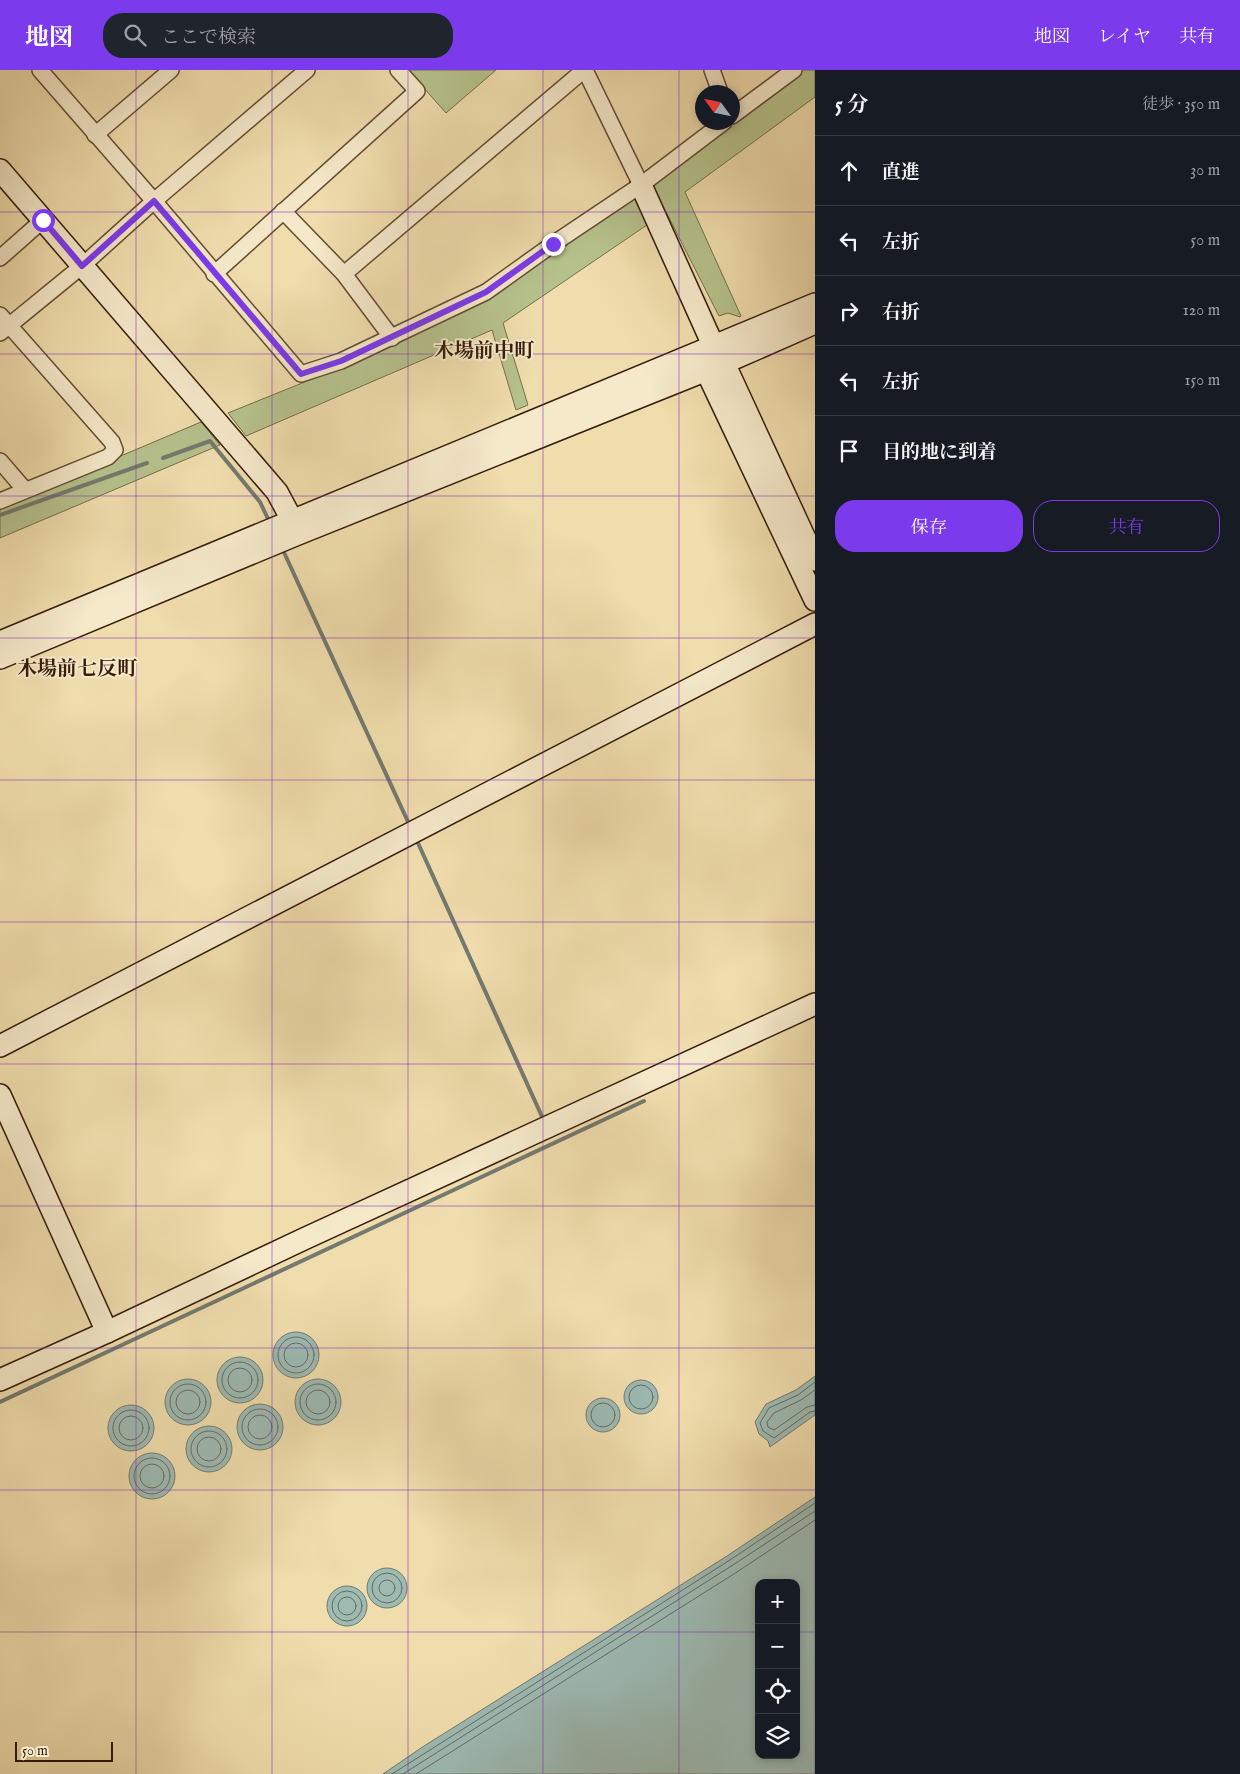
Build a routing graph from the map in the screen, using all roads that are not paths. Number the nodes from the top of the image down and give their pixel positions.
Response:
1 (40, 70) edge
2 (171, 70) edge
3 (307, 70) edge
4 (398, 70) edge
5 (584, 70) edge
6 (712, 70) edge
7 (794, 70) edge
8 (717, 85) edge
9 (740, 110) edge
10 (713, 130) edge
11 (95, 135) junction
12 (2, 176) edge
13 (641, 185) junction
14 (154, 201) junction
15 (283, 211) junction
16 (43, 220) junction
17 (0, 258) edge
18 (82, 266) junction
19 (214, 274) junction
20 (344, 274) junction
21 (815, 304) edge
22 (815, 323) edge
23 (3, 324) edge
24 (392, 338) junction
25 (715, 359) junction
26 (0, 461) edge
27 (25, 490) junction
28 (0, 501) edge
29 (295, 527) junction
30 (815, 560) edge
31 (815, 600) edge
32 (815, 624) edge
33 (0, 642) edge
34 (0, 658) edge
35 (815, 1004) edge
36 (0, 1046) edge
37 (0, 1095) edge
38 (107, 1332) junction
39 (0, 1380) edge

1 - 11 street
2 - 11 street
3 - 14 street
4 - 15 street
5 - 13 street
5 - 20 street
6 - 8 street
7 - 9 street
10 - 13 street
11 - 14 street
12 - 16 street
13 - 24 street
13 - 25 street
14 - 18 street
14 - 19 street
15 - 19 street
15 - 20 street
16 - 17 street
16 - 18 street
18 - 23 street
18 - 29 street
19 - 24 street
20 - 24 street
21 - 25 street
22 - 25 street
23 - 27 street
25 - 29 street
25 - 30 street
25 - 31 street
26 - 27 street
27 - 28 street
29 - 33 street
29 - 34 street
32 - 36 street
35 - 38 street
37 - 38 street
38 - 39 street

